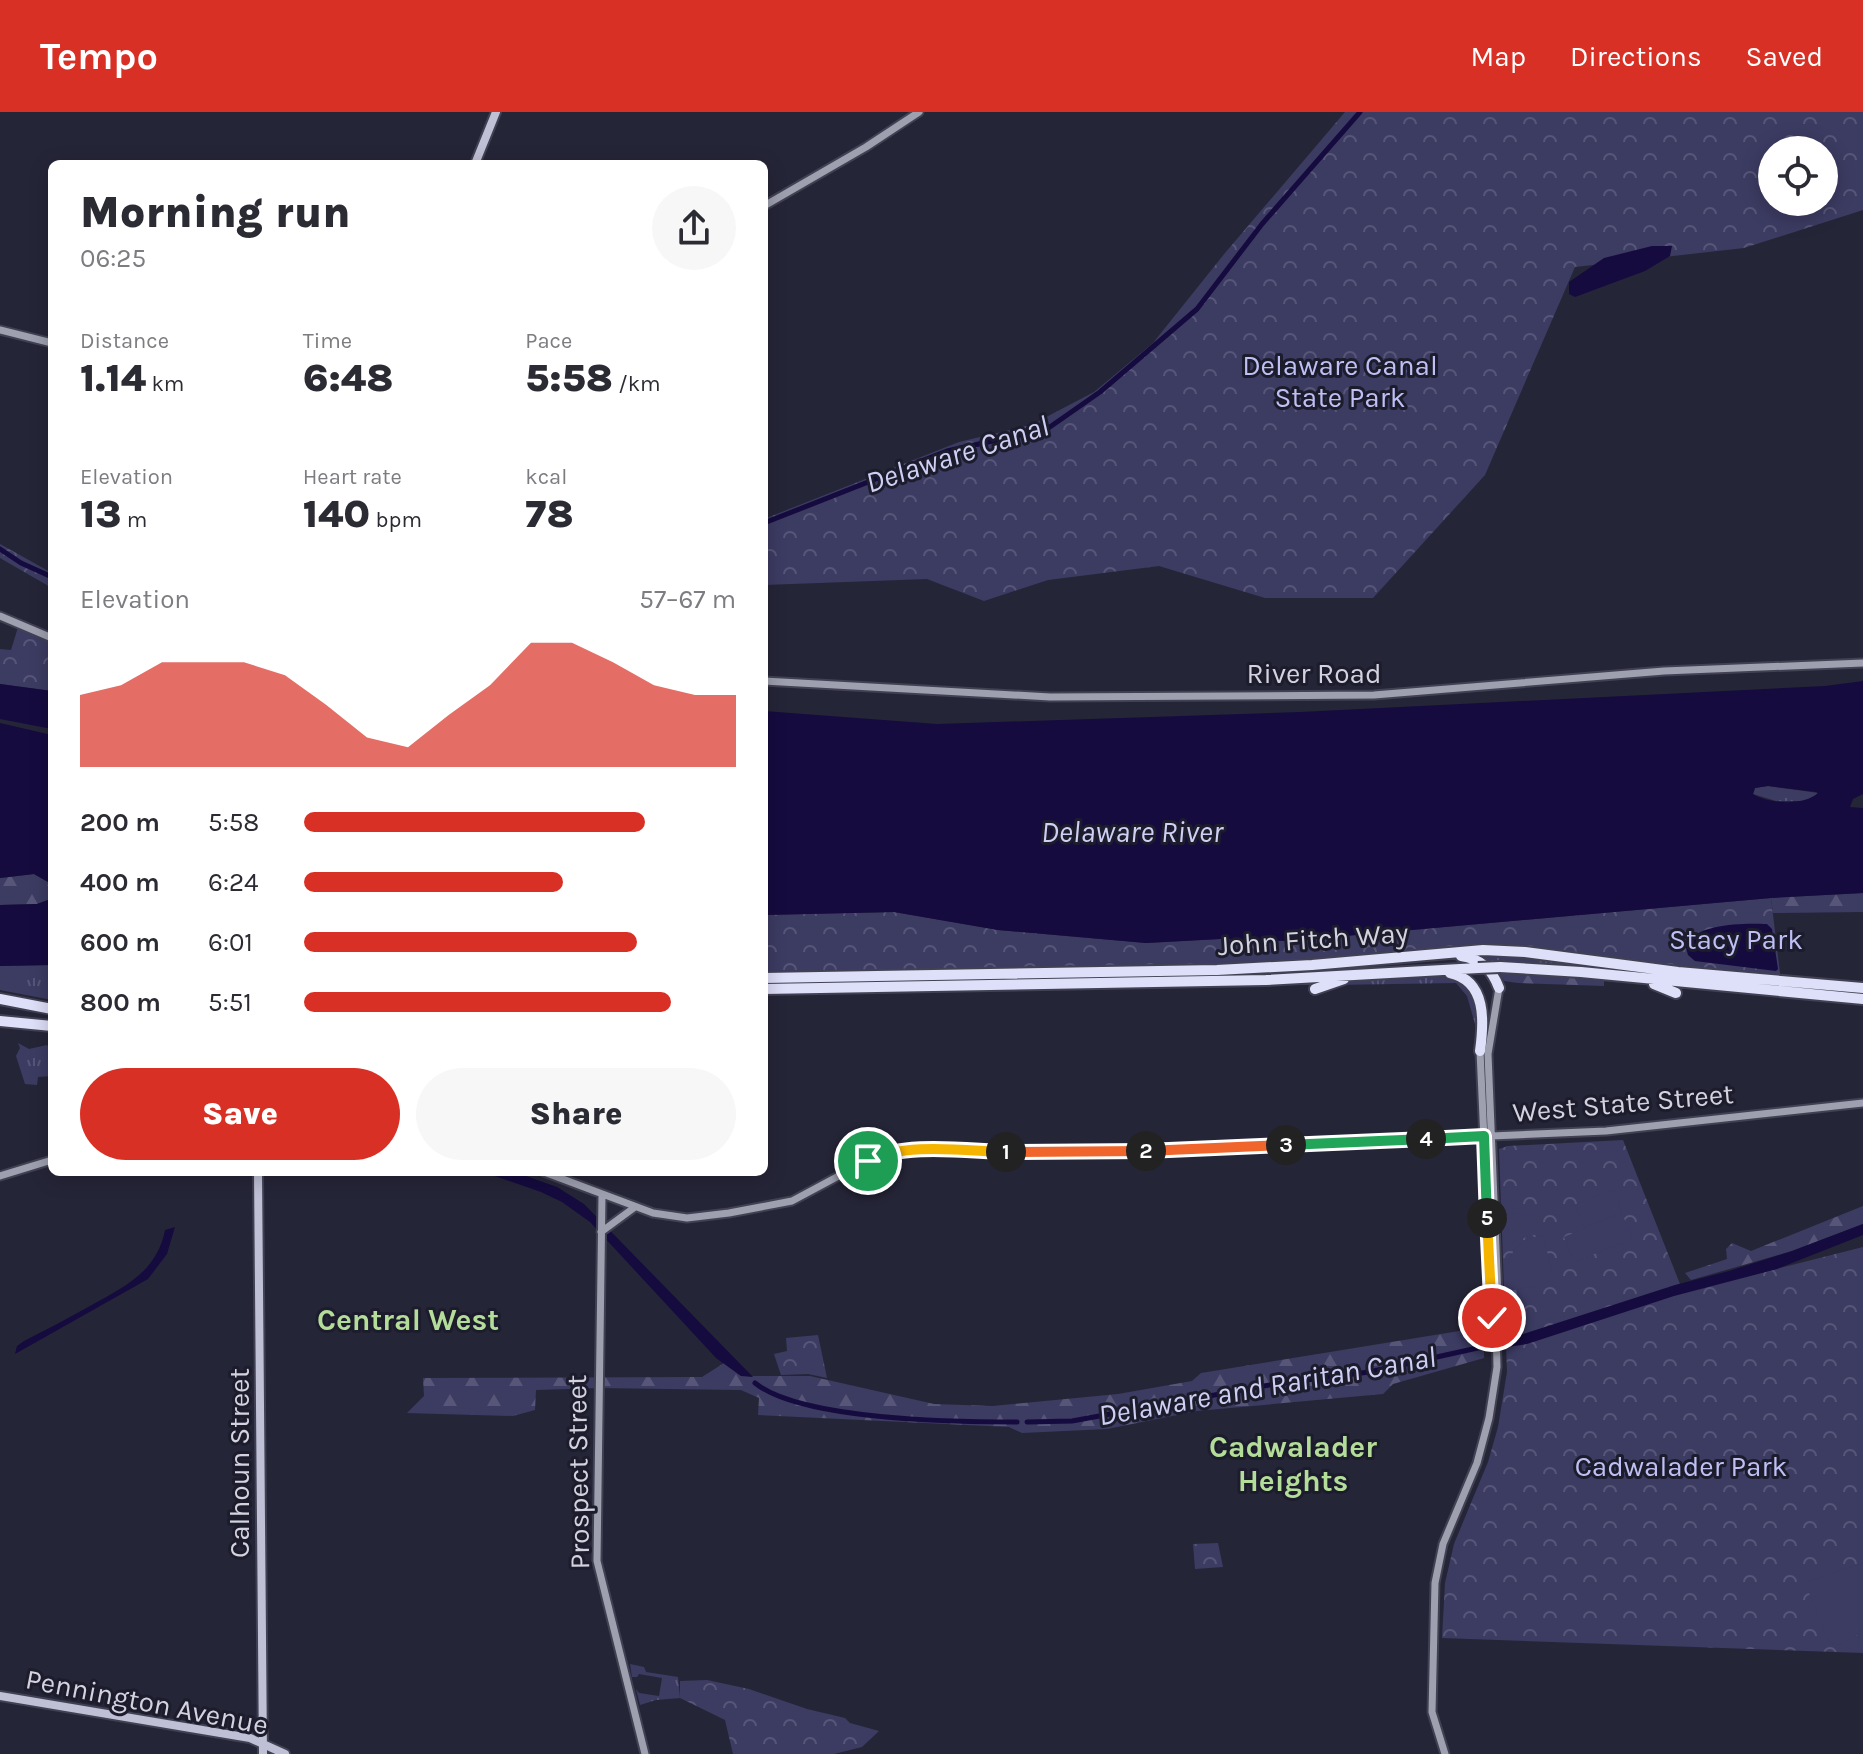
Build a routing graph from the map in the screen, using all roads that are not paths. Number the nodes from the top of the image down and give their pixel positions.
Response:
1 (496, 112) edge
2 (919, 112) edge
3 (477, 160) edge
4 (768, 204) edge
5 (0, 330) edge
6 (48, 342) edge
7 (0, 616) edge
8 (48, 636) edge
9 (1863, 663) edge
10 (768, 681) edge
11 (1407, 956) junction
12 (1437, 970) junction
13 (1354, 975) junction
14 (1617, 976) junction
15 (768, 978) edge
16 (970, 986) junction
17 (1499, 988) joint
18 (1863, 988) edge
19 (1315, 989) dead end
20 (768, 990) edge
21 (768, 992) edge
22 (1676, 993) dead end
23 (996, 996) dead end
24 (0, 999) edge
25 (1863, 999) edge
26 (781, 1000) dead end
27 (48, 1008) edge
28 (0, 1022) edge
29 (48, 1026) edge
30 (1480, 1051) joint
31 (1863, 1103) edge
32 (1488, 1136) junction
33 (48, 1161) edge
34 (0, 1176) edge
35 (258, 1176) edge
36 (554, 1176) edge
37 (602, 1195) junction
38 (635, 1207) junction
39 (604, 1231) junction
40 (0, 1696) edge
41 (263, 1742) junction
42 (263, 1754) edge
43 (285, 1754) edge
44 (645, 1754) edge
45 (1445, 1754) edge

1 - 3 main road
2 - 4 main road
5 - 6 main road
7 - 8 main road
9 - 10 main road, River Road
11 - 15 highway, John Fitch Way
11 - 17 highway
11 - 18 highway, John Fitch Way
12 - 13 highway, John Fitch Way
12 - 14 highway, John Fitch Way, bridge
12 - 30 highway
13 - 16 highway, John Fitch Way
13 - 19 highway
14 - 22 highway
14 - 25 highway, John Fitch Way
16 - 20 highway, John Fitch Way
16 - 23 highway
17 - 32 main road
21 - 26 highway
24 - 27 highway
28 - 29 highway
30 - 32 main road
31 - 32 main road, West State Street
32 - 38 main road, West State Street
32 - 45 main road
33 - 34 main road
35 - 41 main road, Calhoun Street
36 - 37 main road, West State Street
37 - 38 main road, West State Street
37 - 39 main road, Prospect Street
38 - 39 main road
39 - 44 main road, Prospect Street
40 - 41 main road, Pennington Avenue
41 - 42 main road, Calhoun Street
41 - 43 main road, Pennington Avenue

